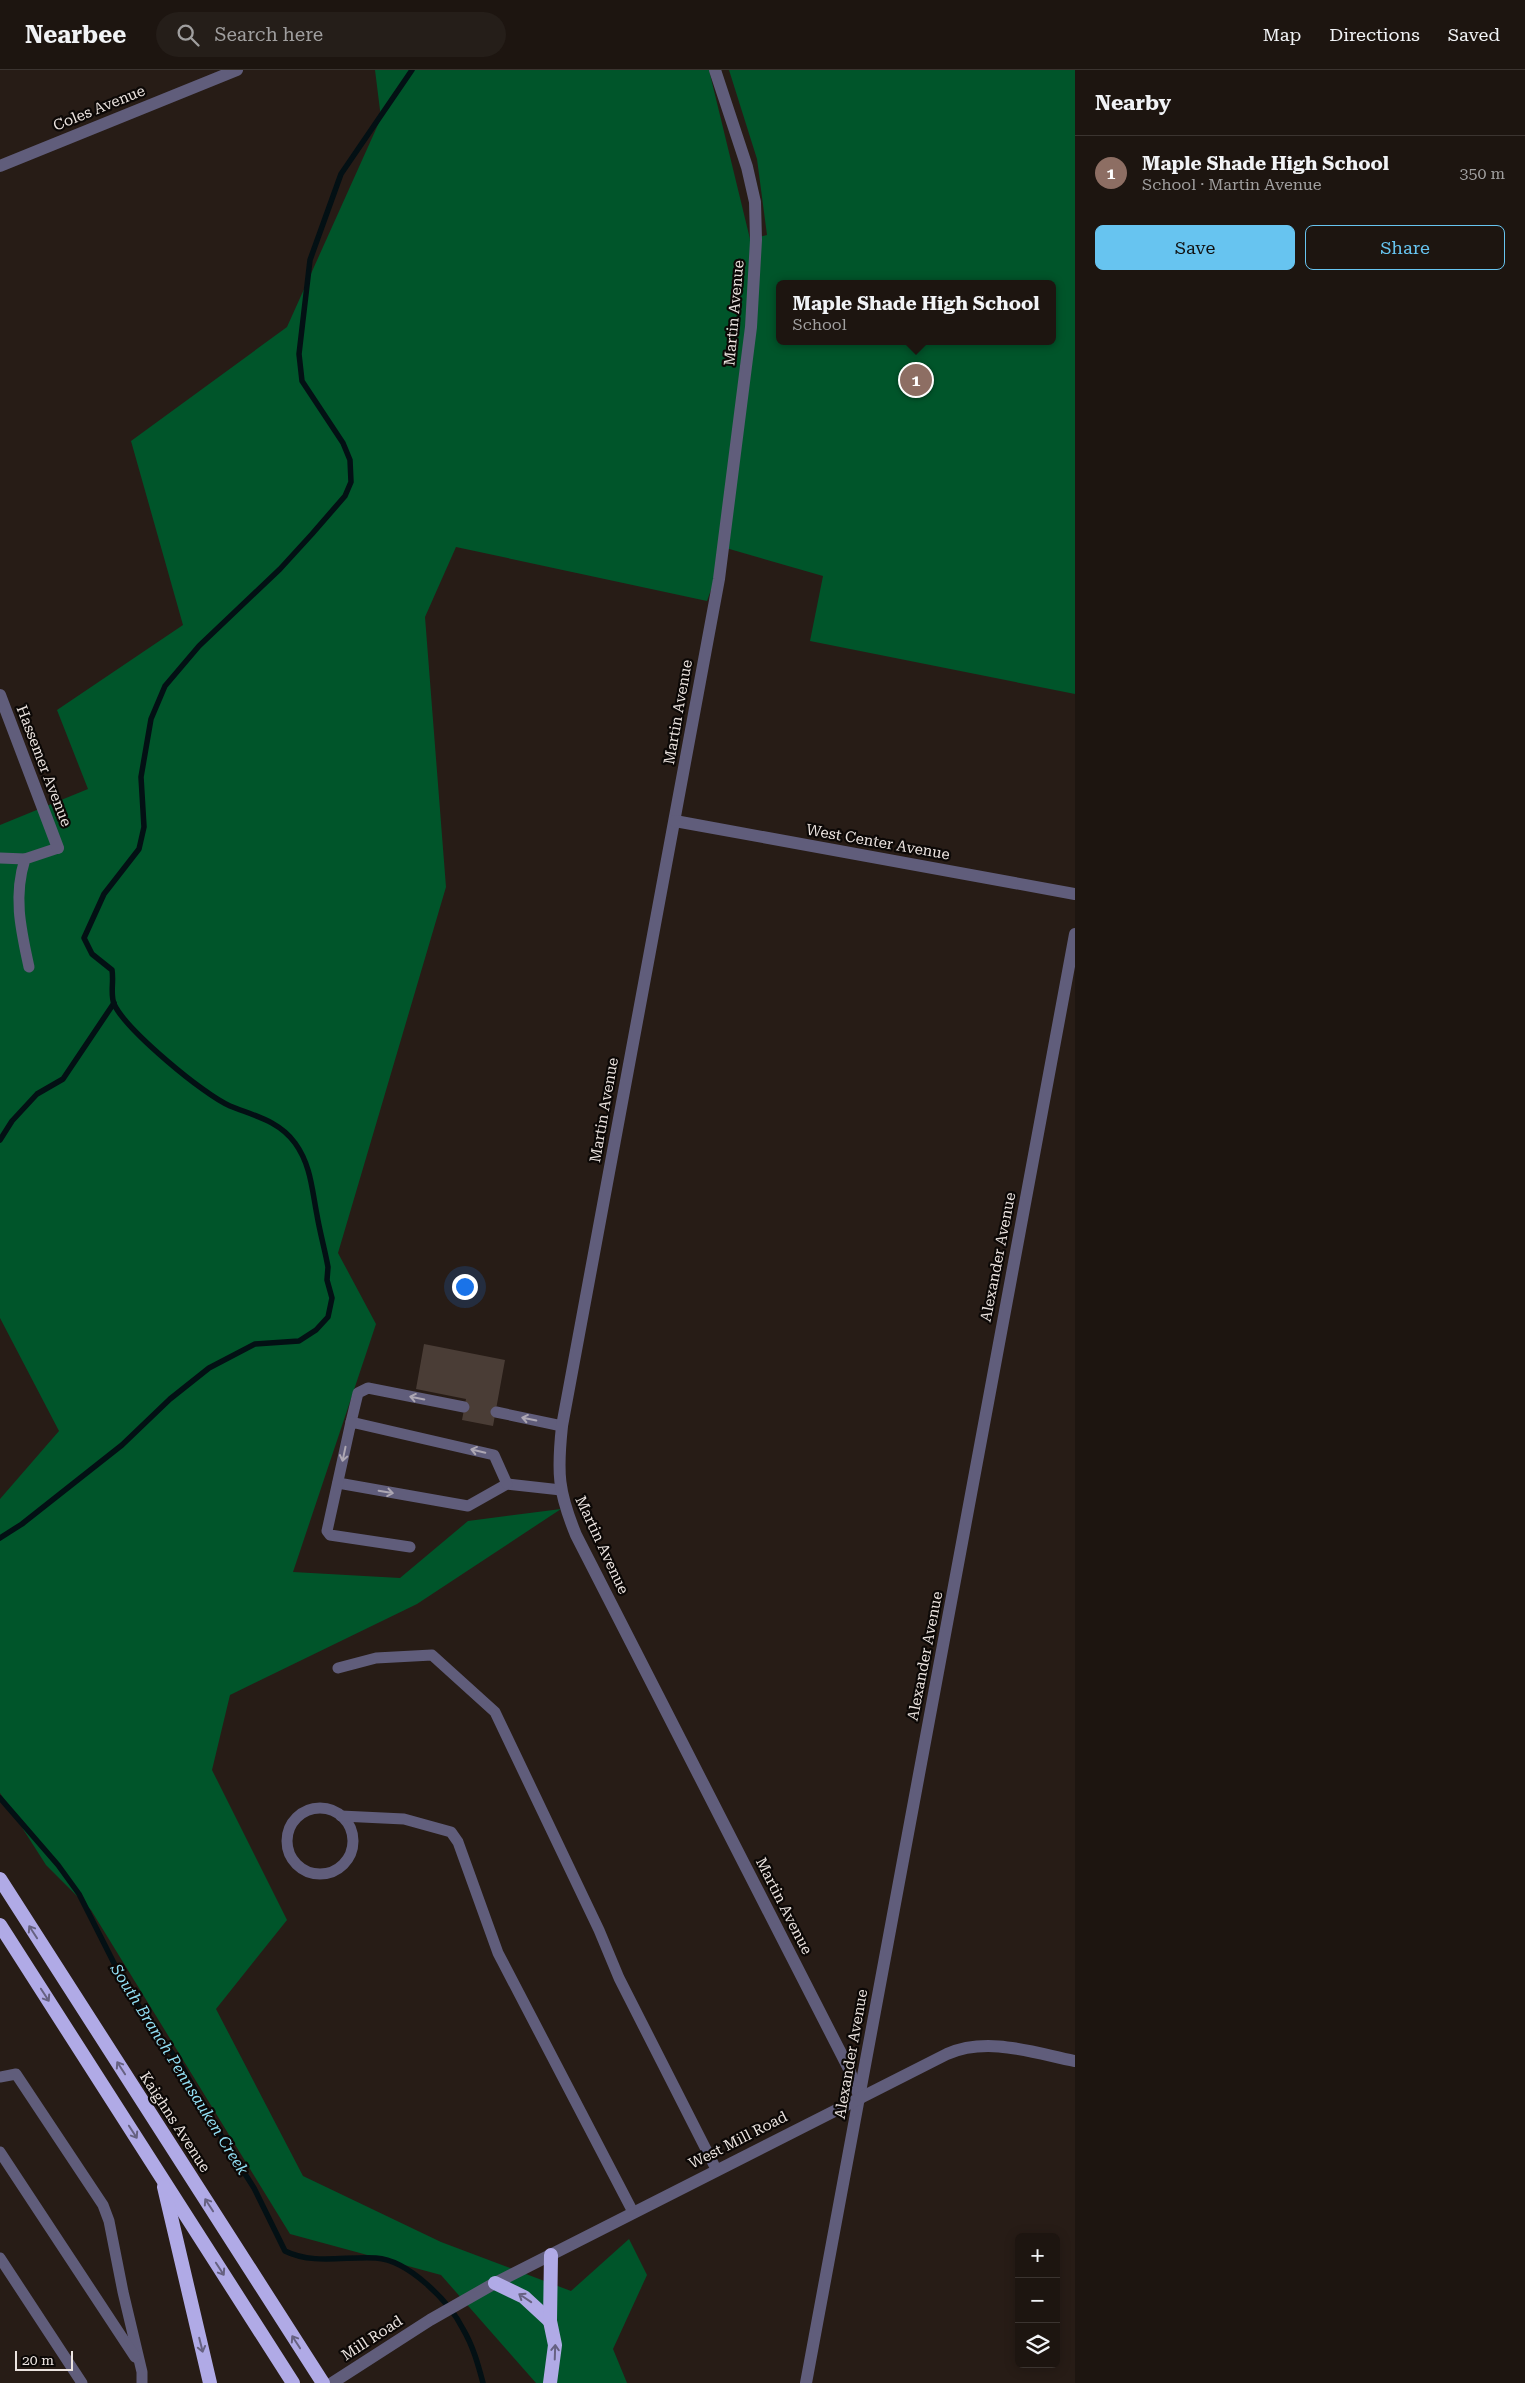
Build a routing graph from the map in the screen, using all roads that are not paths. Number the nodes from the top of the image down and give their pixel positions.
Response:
1 (237, 70) edge
2 (715, 70) edge
3 (219, 73) edge
4 (0, 166) edge
5 (0, 695) edge
6 (675, 821) junction
7 (58, 848) joint
8 (0, 858) edge
9 (25, 859) junction
10 (1075, 894) edge
11 (1075, 934) edge
12 (29, 967) dead end
13 (464, 1407) dead end
14 (496, 1412) dead end
15 (351, 1422) junction
16 (562, 1426) junction
17 (338, 1483) junction
18 (507, 1484) junction
19 (561, 1490) junction
20 (410, 1547) dead end
21 (338, 1668) dead end
22 (340, 1816) junction
23 (0, 1879) edge
24 (0, 1925) edge
25 (1075, 2061) edge
26 (0, 2077) edge
27 (860, 2098) junction
28 (0, 2152) edge
29 (716, 2169) junction
30 (162, 2177) junction
31 (633, 2212) junction
32 (551, 2255) junction
33 (0, 2258) edge
34 (495, 2284) junction
35 (430, 2320) joint
36 (550, 2321) junction
37 (140, 2364) junction
38 (82, 2383) edge
39 (142, 2383) edge
40 (210, 2383) edge
41 (293, 2383) edge
42 (323, 2383) edge
43 (332, 2383) edge
44 (550, 2383) edge
45 (806, 2383) edge

1 - 3 street, Coles Avenue
2 - 6 street, Martin Avenue
3 - 4 street, Coles Avenue
5 - 7 street, Hassemer Avenue
6 - 10 street, West Center Avenue
6 - 16 street, Martin Avenue
7 - 9 lane
8 - 9 lane
9 - 12 lane
11 - 27 street, Alexander Avenue
13 -> 15 lane
16 -> 14 lane
15 -> 17 lane
18 -> 15 lane
16 - 19 street, Martin Avenue
17 -> 18 lane
17 - 20 lane
18 - 19 lane
19 - 27 street, Martin Avenue
21 - 29 lane
22 - 22 lane
22 - 31 lane
42 -> 23 highway, Kaighns Avenue
24 -> 30 highway
25 - 27 street, West Mill Road
26 - 37 lane
27 - 29 street, West Mill Road
27 - 45 street, Alexander Avenue
28 - 37 lane
29 - 31 street, West Mill Road
30 -> 40 highway
30 -> 41 highway
31 - 32 street, West Mill Road
32 - 34 street, West Mill Road
32 - 36 highway
33 - 38 lane
34 - 35 street, West Mill Road
36 -> 34 highway
35 - 43 street, Mill Road
44 -> 36 highway
37 - 39 lane

